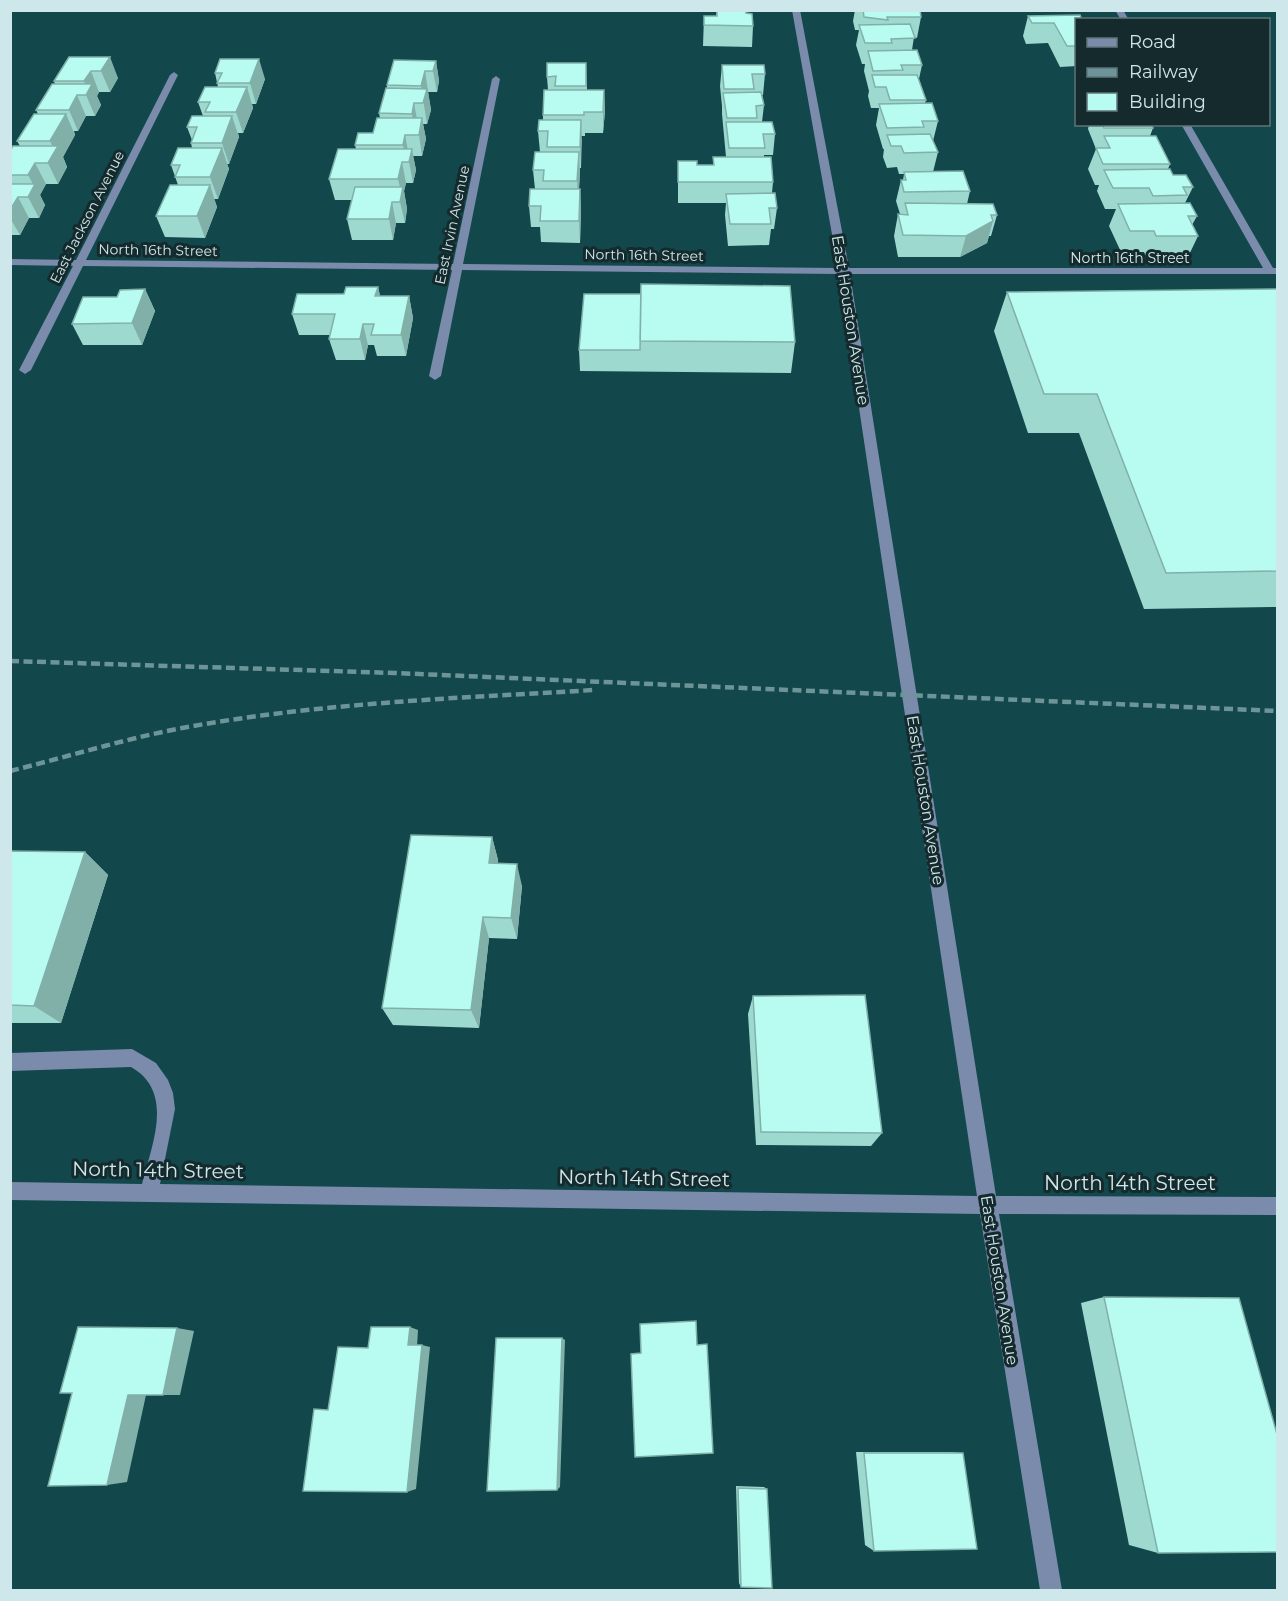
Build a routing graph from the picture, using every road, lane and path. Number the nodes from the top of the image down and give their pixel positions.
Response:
1 (796, 10) edge
2 (174, 75) dead end
3 (496, 79) dead end
4 (1186, 126) edge
5 (10, 262) edge
6 (80, 262) junction
7 (457, 267) junction
8 (844, 271) junction
9 (1274, 272) edge
10 (25, 370) dead end
11 (435, 376) dead end
12 (10, 1062) edge
13 (10, 1191) edge
14 (149, 1192) junction
15 (988, 1206) junction
16 (1278, 1206) edge
17 (1051, 1590) edge

1 - 8 street, East Houston Avenue
2 - 6 street, East Jackson Avenue
3 - 7 street, East Irvin Avenue
4 - 9 street
5 - 6 street, North 16th Street
6 - 7 street, North 16th Street
6 - 10 street, East Jackson Avenue
7 - 8 street, North 16th Street
7 - 11 street, East Irvin Avenue
8 - 9 street, North 16th Street
8 - 15 street, East Houston Avenue
12 - 14 street
13 - 14 street, North 14th Street
14 - 15 street, North 14th Street
15 - 16 street, North 14th Street
15 - 17 street, East Houston Avenue

